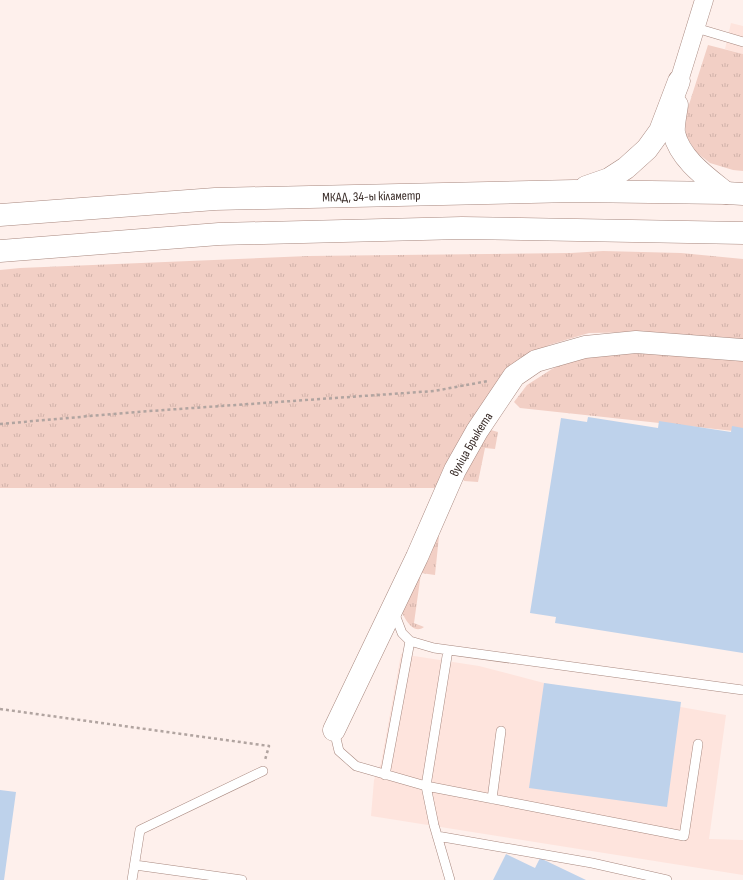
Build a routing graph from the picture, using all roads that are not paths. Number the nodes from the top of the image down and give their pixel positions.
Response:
1 (704, 0) edge
2 (696, 28) junction
3 (743, 42) edge
4 (679, 80) junction
5 (574, 191) junction
6 (734, 193) edge
7 (0, 215) edge
8 (743, 233) edge
9 (0, 251) edge
10 (743, 350) edge
11 (392, 607) junction
12 (410, 640) junction
13 (448, 650) junction
14 (743, 690) edge
15 (334, 730) joint
16 (501, 731) dead end
17 (698, 744) dead end
18 (263, 771) road end
19 (385, 774) junction
20 (426, 786) junction
21 (492, 799) junction
22 (437, 836) junction
23 (134, 865) junction
24 (132, 880) edge
25 (242, 880) edge
26 (450, 880) edge
27 (668, 880) edge

1 - 2 street
2 - 3 lane
2 - 4 street
4 - 5 main road
4 - 6 main road
5 - 6 main road, МКАД, 34-ы кіламетр
5 - 7 main road, МКАД, 34-ы кіламетр
8 - 9 main road
10 - 11 main road, вуліца Брыкета
11 - 12 lane
11 - 15 main road, вуліца Брыкета
12 - 13 lane
12 - 19 lane
13 - 14 lane
13 - 20 lane
15 - 19 lane
16 - 21 lane
17 - 21 lane
18 - 23 lane
19 - 20 lane
20 - 21 lane
20 - 22 lane
22 - 26 lane
22 - 27 lane
23 - 24 lane
23 - 25 lane

